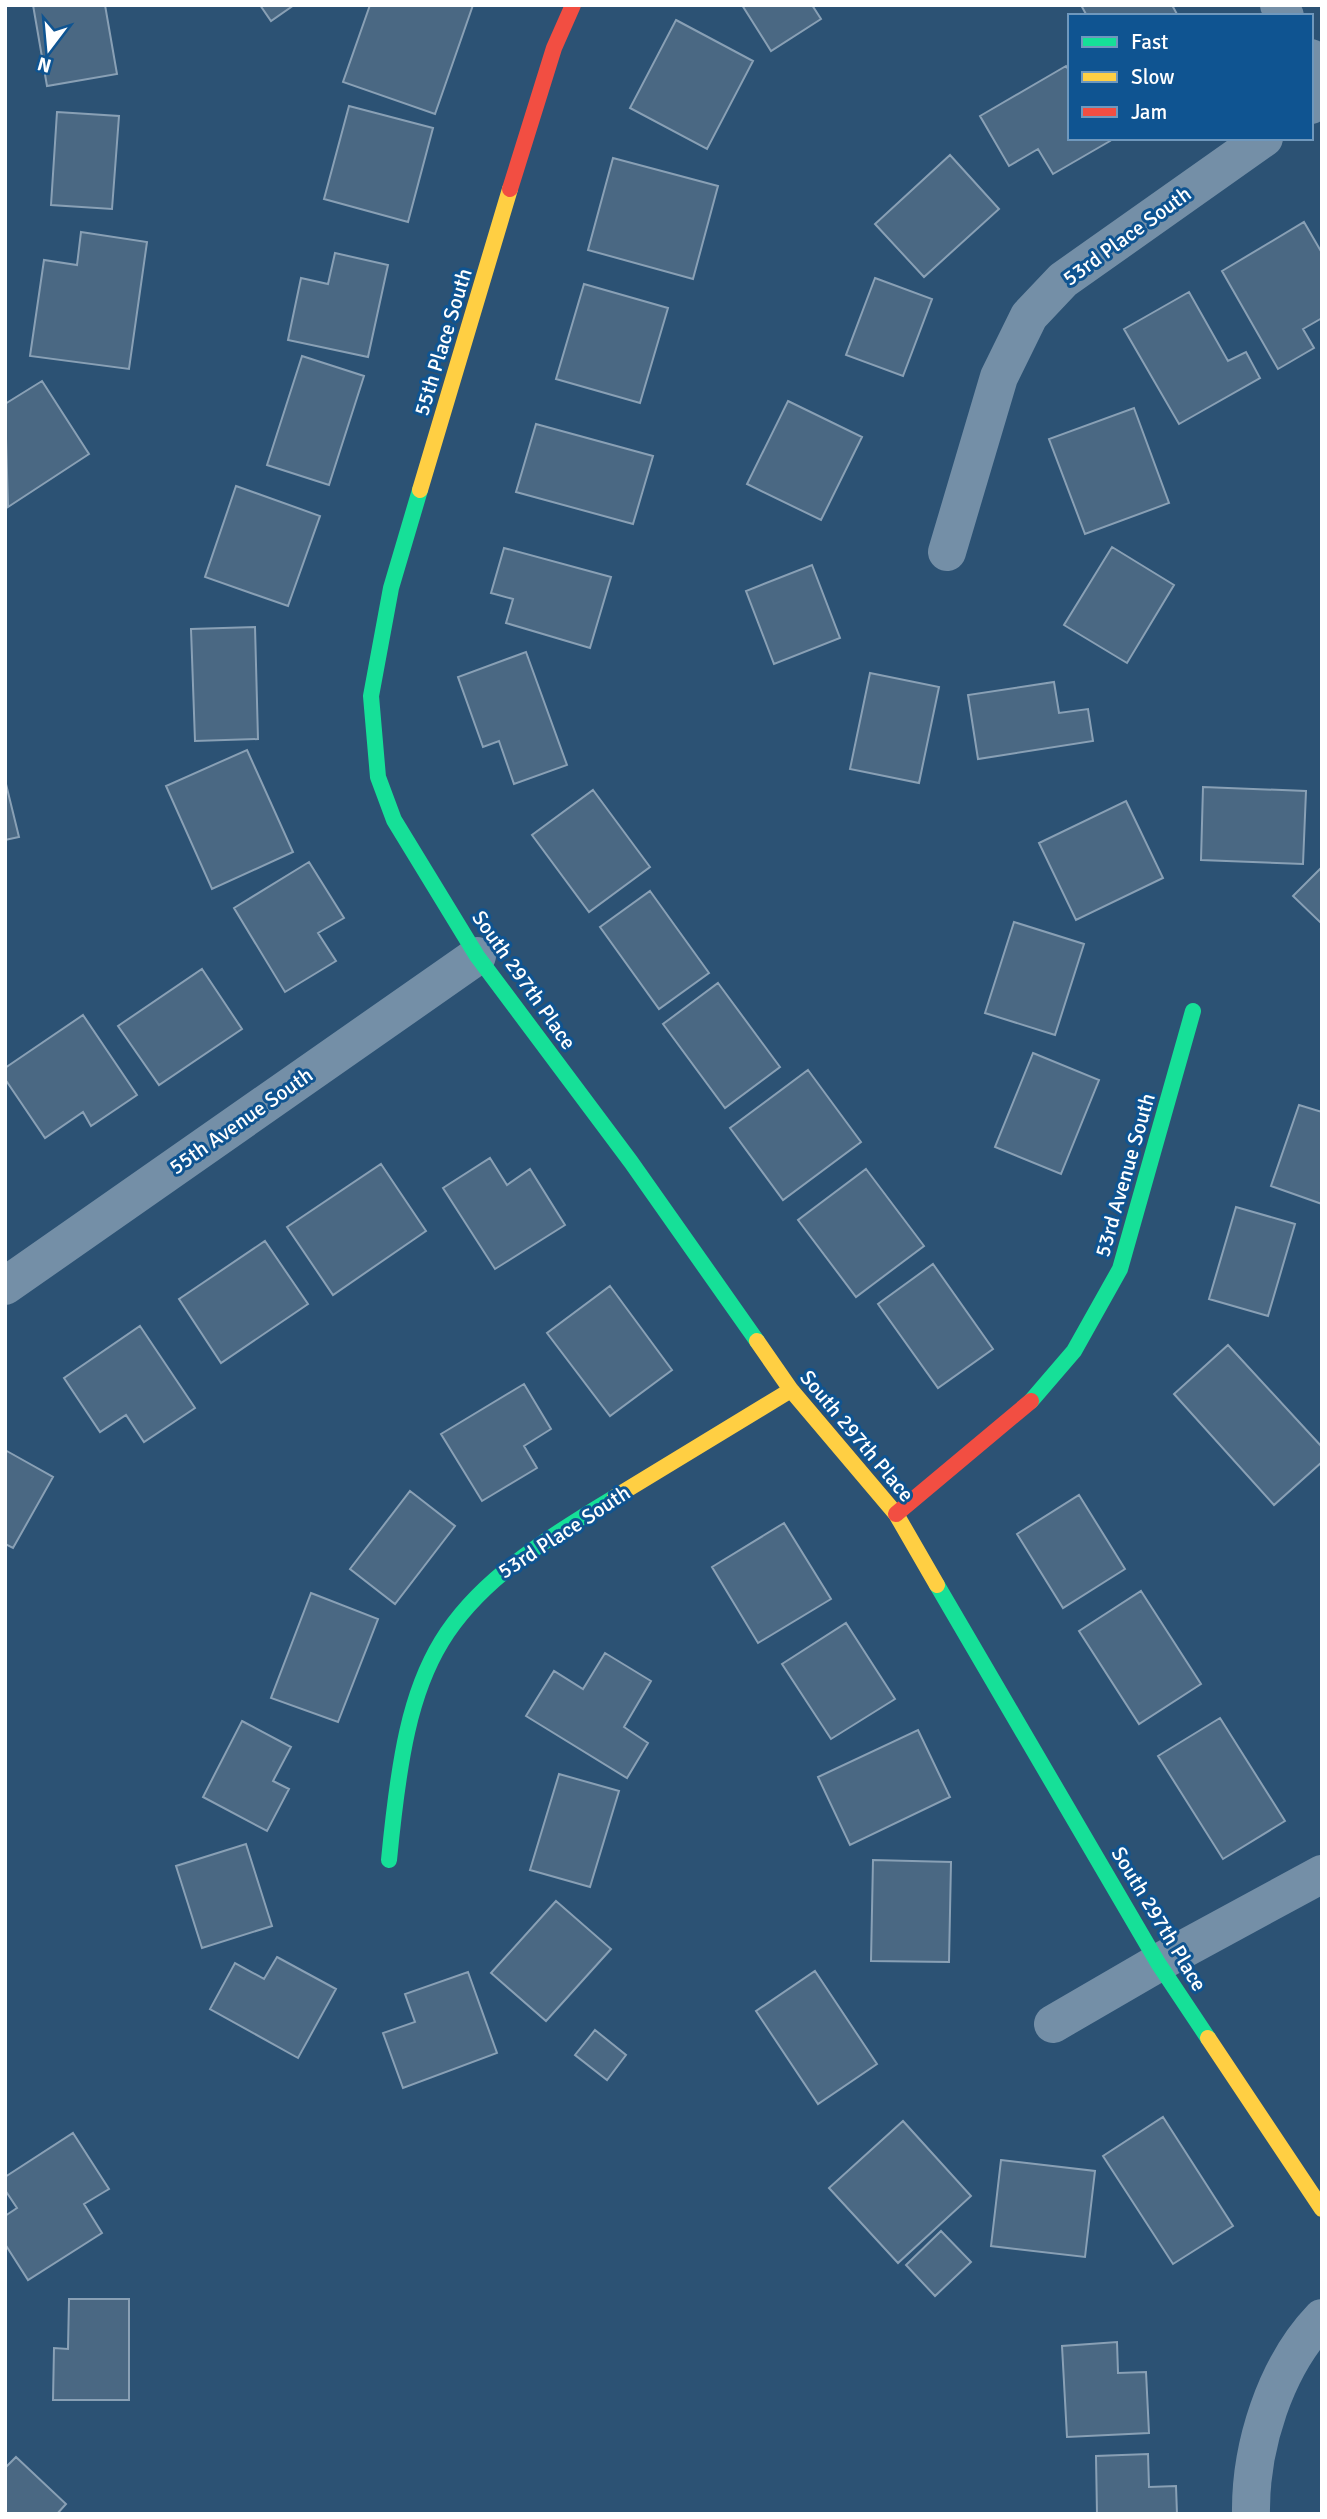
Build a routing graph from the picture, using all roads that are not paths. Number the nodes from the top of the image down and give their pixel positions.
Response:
1 (573, 5) edge
2 (1261, 140) edge
3 (947, 552) dead end
4 (371, 696) joint
5 (477, 956) junction
6 (1193, 1011) dead end
7 (5, 1286) edge
8 (791, 1390) junction
9 (896, 1514) junction
10 (389, 1860) dead end
11 (1322, 1874) edge
12 (1158, 1963) junction
13 (1054, 2024) dead end
14 (1322, 2210) edge
15 (1322, 2318) edge
16 (1251, 2514) edge

1 - 4 street, 55th Place South
2 - 3 street, 53rd Place South
4 - 5 street, South 297th Place
5 - 7 street, 55th Avenue South
5 - 8 street, South 297th Place
6 - 9 street, 53rd Avenue South
8 - 9 street, South 297th Place
8 - 10 street, 53rd Place South
9 - 12 street, South 297th Place
11 - 12 street
12 - 13 street
12 - 14 street, South 297th Place
15 - 16 street

